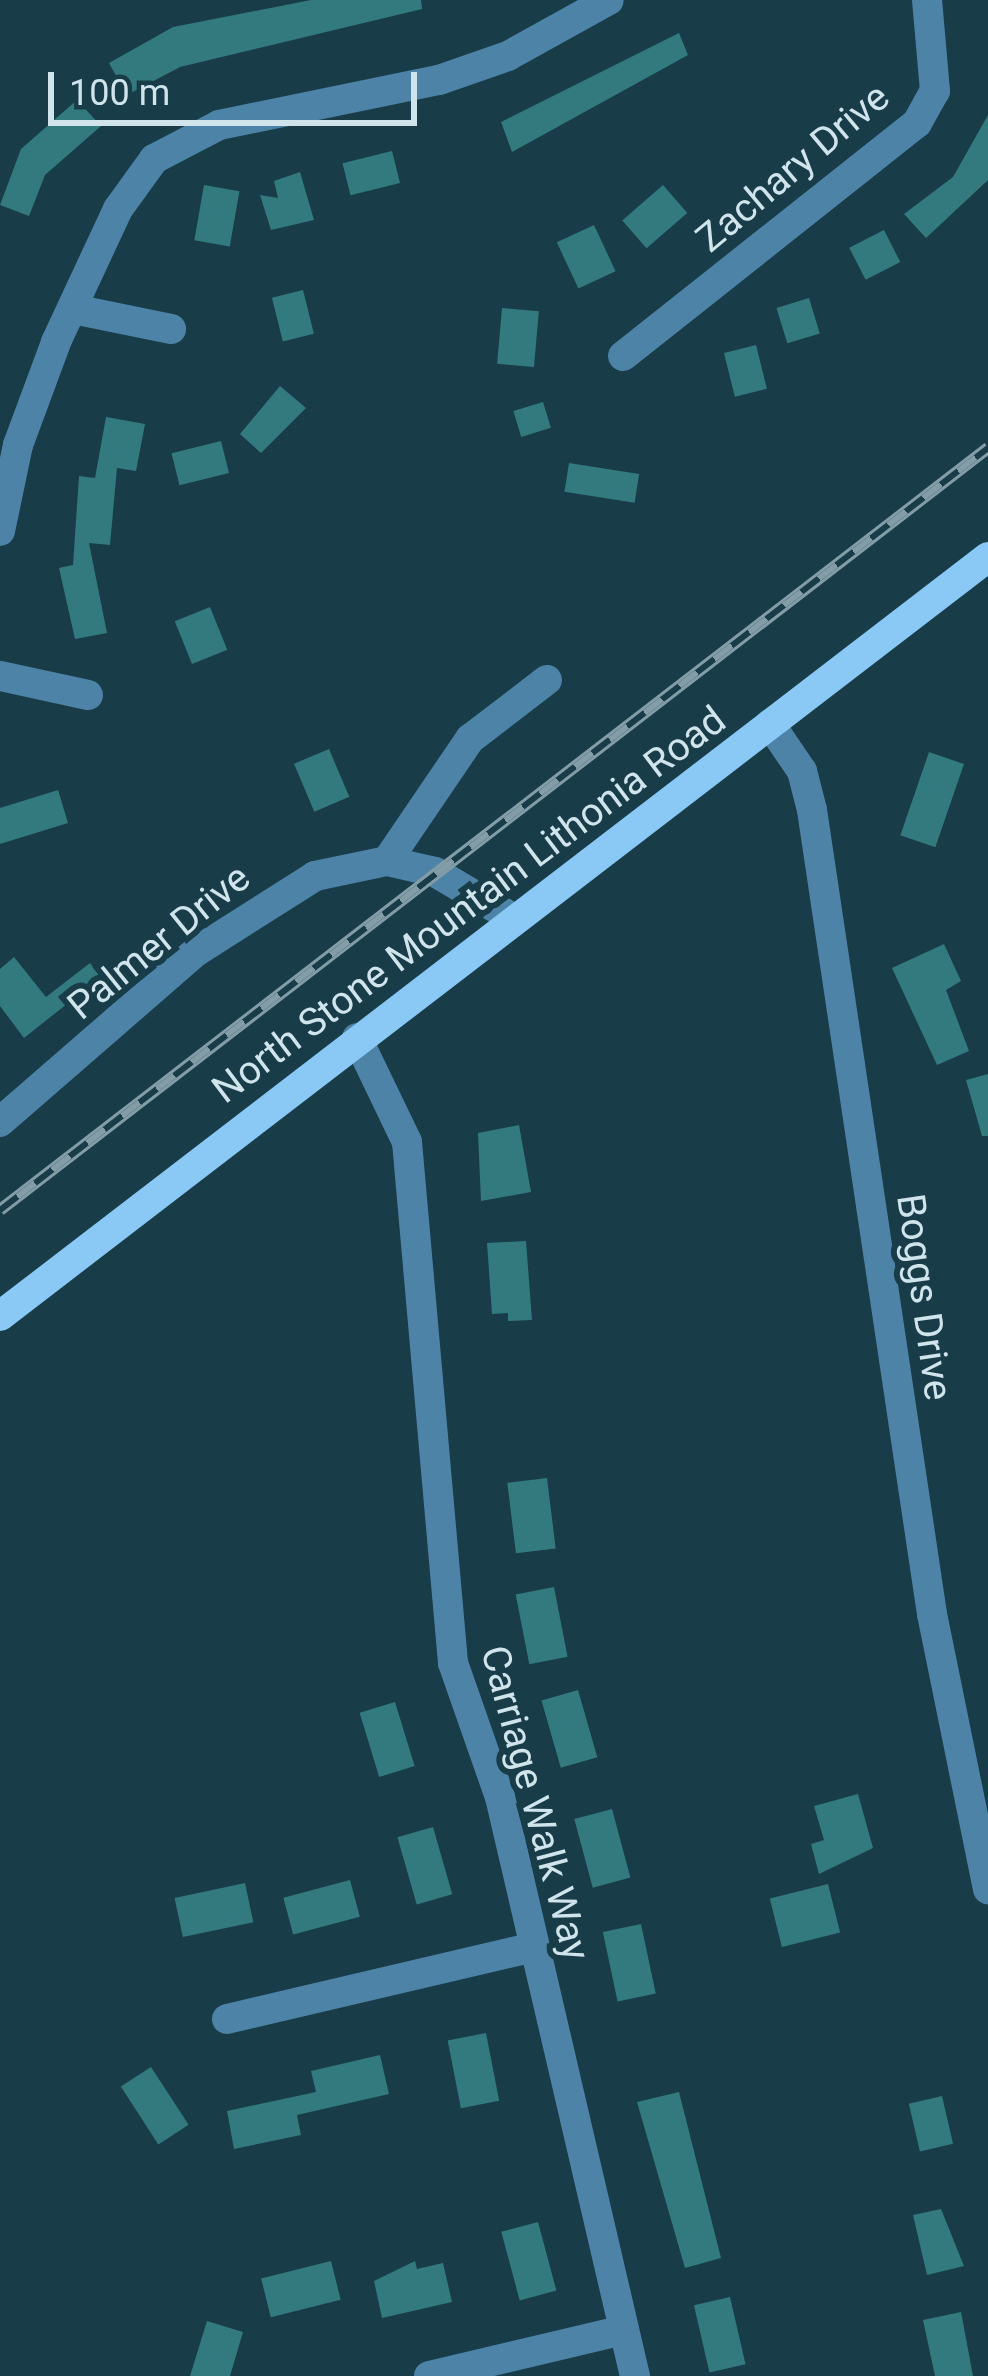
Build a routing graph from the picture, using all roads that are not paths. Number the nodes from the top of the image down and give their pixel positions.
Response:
1 (609, 0) edge
2 (927, 0) edge
3 (78, 310) junction
4 (172, 329) dead end
5 (623, 356) dead end
6 (0, 531) edge
7 (988, 557) edge
8 (0, 676) edge
9 (547, 680) dead end
10 (88, 695) dead end
11 (770, 724) junction
12 (387, 861) junction
13 (512, 917) junction
14 (357, 1038) junction
15 (0, 1123) edge
16 (0, 1316) edge
17 (988, 1889) edge
18 (535, 1947) junction
19 (227, 2019) dead end
20 (625, 2330) junction
21 (429, 2376) edge
22 (635, 2376) edge

1 - 3 street
2 - 5 street, Zachary Drive
3 - 4 street
3 - 6 street
7 - 11 main road, North Stone Mountain Lithonia Road
8 - 10 street
9 - 12 street
11 - 13 main road, North Stone Mountain Lithonia Road
11 - 17 street, Boggs Drive
12 - 13 street
12 - 15 street, Palmer Drive
13 - 14 main road, North Stone Mountain Lithonia Road
14 - 16 main road, North Stone Mountain Lithonia Road
14 - 18 street, Carriage Walk Way
18 - 19 street
18 - 20 street, Carriage Walk Way
20 - 21 street
20 - 22 street, Carriage Walk Way

